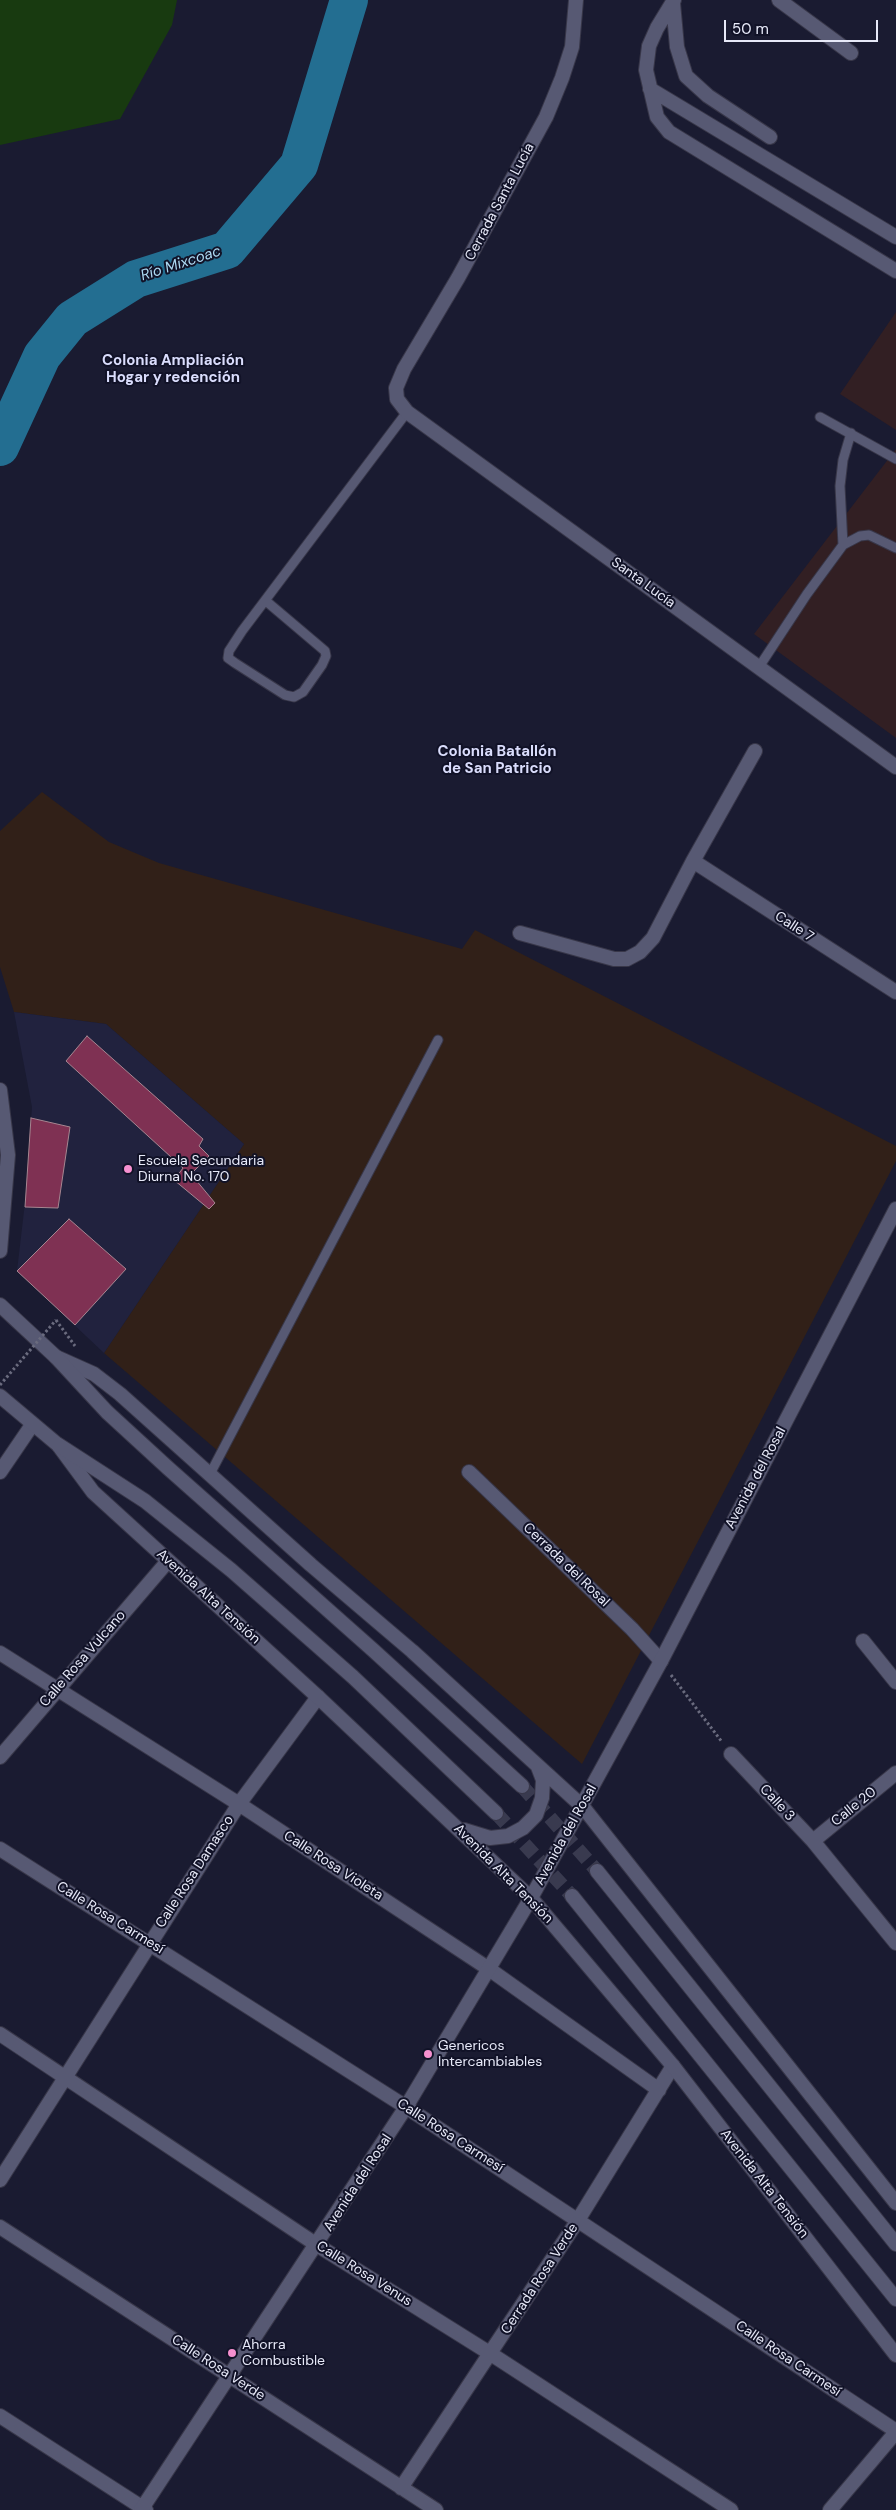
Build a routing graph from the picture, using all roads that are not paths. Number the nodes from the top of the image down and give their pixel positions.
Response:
1 (576, 0) edge
2 (779, 0) edge
3 (674, 1) edge
4 (851, 53) dead end
5 (650, 89) junction
6 (770, 137) dead end
7 (896, 236) edge
8 (896, 271) edge
9 (396, 394) joint
10 (407, 412) junction
11 (820, 417) dead end
12 (851, 433) junction
13 (896, 459) edge
14 (842, 545) junction
15 (896, 548) edge
16 (266, 600) junction
17 (759, 668) junction
18 (755, 751) dead end
19 (896, 767) edge
20 (693, 861) junction
21 (520, 933) dead end
22 (896, 992) edge
23 (438, 1040) dead end
24 (0, 1090) edge
25 (896, 1209) edge
26 (0, 1252) edge
27 (0, 1305) edge
28 (56, 1357) junction
29 (0, 1396) edge
30 (32, 1425) junction
31 (57, 1444) junction
32 (0, 1472) edge
33 (468, 1472) dead end
34 (210, 1474) junction
35 (168, 1561) junction
36 (863, 1641) dead end
37 (0, 1653) edge
38 (660, 1661) junction
39 (896, 1682) edge
40 (56, 1690) junction
41 (318, 1697) junction
42 (731, 1754) road end
43 (0, 1757) edge
44 (538, 1767) junction
45 (896, 1773) edge
46 (522, 1786) tunnel mouth
47 (239, 1804) junction
48 (583, 1807) junction
49 (496, 1813) tunnel mouth
50 (457, 1826) junction
51 (813, 1841) junction
52 (0, 1849) edge
53 (597, 1871) tunnel mouth
54 (572, 1896) tunnel mouth
55 (531, 1898) junction
56 (150, 1942) junction
57 (896, 1943) edge
58 (490, 1969) junction
59 (0, 2034) edge
60 (673, 2066) junction
61 (66, 2076) junction
62 (659, 2090) junction
63 (406, 2107) junction
64 (0, 2180) edge
65 (896, 2203) edge
66 (578, 2220) junction
67 (0, 2227) edge
68 (896, 2244) edge
69 (317, 2245) junction
70 (896, 2299) edge
71 (491, 2354) junction
72 (896, 2355) edge
73 (230, 2377) junction
74 (0, 2416) edge
75 (896, 2431) edge
76 (401, 2488) junction
77 (143, 2509) edge
78 (436, 2510) edge
79 (731, 2510) edge
80 (830, 2510) edge

1 - 9 street, Cerrada Santa Lucía
2 - 4 street
3 - 5 street
3 - 6 street
5 - 7 street
5 - 8 street
9 - 10 street, Santa Lucía
10 - 16 lane
10 - 17 street, Santa Lucía
11 - 12 lane
12 - 13 lane
12 - 14 lane
14 - 15 lane
14 - 17 lane
16 - 16 lane
17 - 19 street, Santa Lucía
18 - 20 street
20 - 21 street
20 - 22 street, Calle 7
23 - 34 lane
24 - 26 street
25 - 38 street, Avenida del Rosal
27 - 28 street
28 - 34 street
28 - 46 street
29 - 30 street, Avenida Alta Tensión
30 - 31 street, Avenida Alta Tensión
30 - 32 street
31 - 35 street, Avenida Alta Tensión
31 - 49 street, Avenida Alta Tensión
33 - 38 street, Cerrada del Rosal
34 - 44 street
35 - 40 street, Calle Rosa Vulcano
35 - 41 street, Avenida Alta Tensión
36 - 39 street
37 - 40 street, Calle Rosa Violeta
38 - 48 street, Avenida del Rosal
40 - 43 street, Calle Rosa Vulcano
40 - 47 street, Calle Rosa Violeta
41 - 47 street, Calle Rosa Damasco
41 - 50 street, Avenida Alta Tensión
42 - 51 street, Calle 3
44 - 48 street
44 - 50 street
45 - 51 street, Calle 20
47 - 56 street, Calle Rosa Damasco
47 - 58 street, Calle Rosa Violeta
48 - 55 street, Avenida del Rosal
48 - 65 street
50 - 55 street, Avenida Alta Tensión
51 - 57 street, Calle 3
52 - 56 street, Calle Rosa Carmesí
53 - 68 street
54 - 70 street
55 - 58 street, Avenida del Rosal
55 - 60 street, Avenida Alta Tensión
56 - 61 street, Calle Rosa Damasco
56 - 63 street, Calle Rosa Carmesí
58 - 62 street, Calle Rosa Violeta
58 - 63 street, Avenida del Rosal
59 - 61 street, Calle Rosa Venus
60 - 62 street, Cerrada Rosa Verde
60 - 72 street, Avenida Alta Tensión
61 - 64 street, Calle Rosa Damasco
61 - 69 street, Calle Rosa Venus
62 - 66 street, Cerrada Rosa Verde
63 - 66 street, Calle Rosa Carmesí
63 - 69 street, Avenida del Rosal
66 - 71 street, Cerrada Rosa Verde
66 - 75 street, Calle Rosa Carmesí
67 - 73 street, Calle Rosa Verde
69 - 71 street, Calle Rosa Venus
69 - 73 street, Avenida del Rosal
71 - 76 street, Cerrada Rosa Verde
71 - 79 street, Calle Rosa Venus
73 - 76 street, Calle Rosa Verde
73 - 77 street, Avenida del Rosal
74 - 77 street
75 - 80 street
76 - 78 street, Calle Rosa Verde

